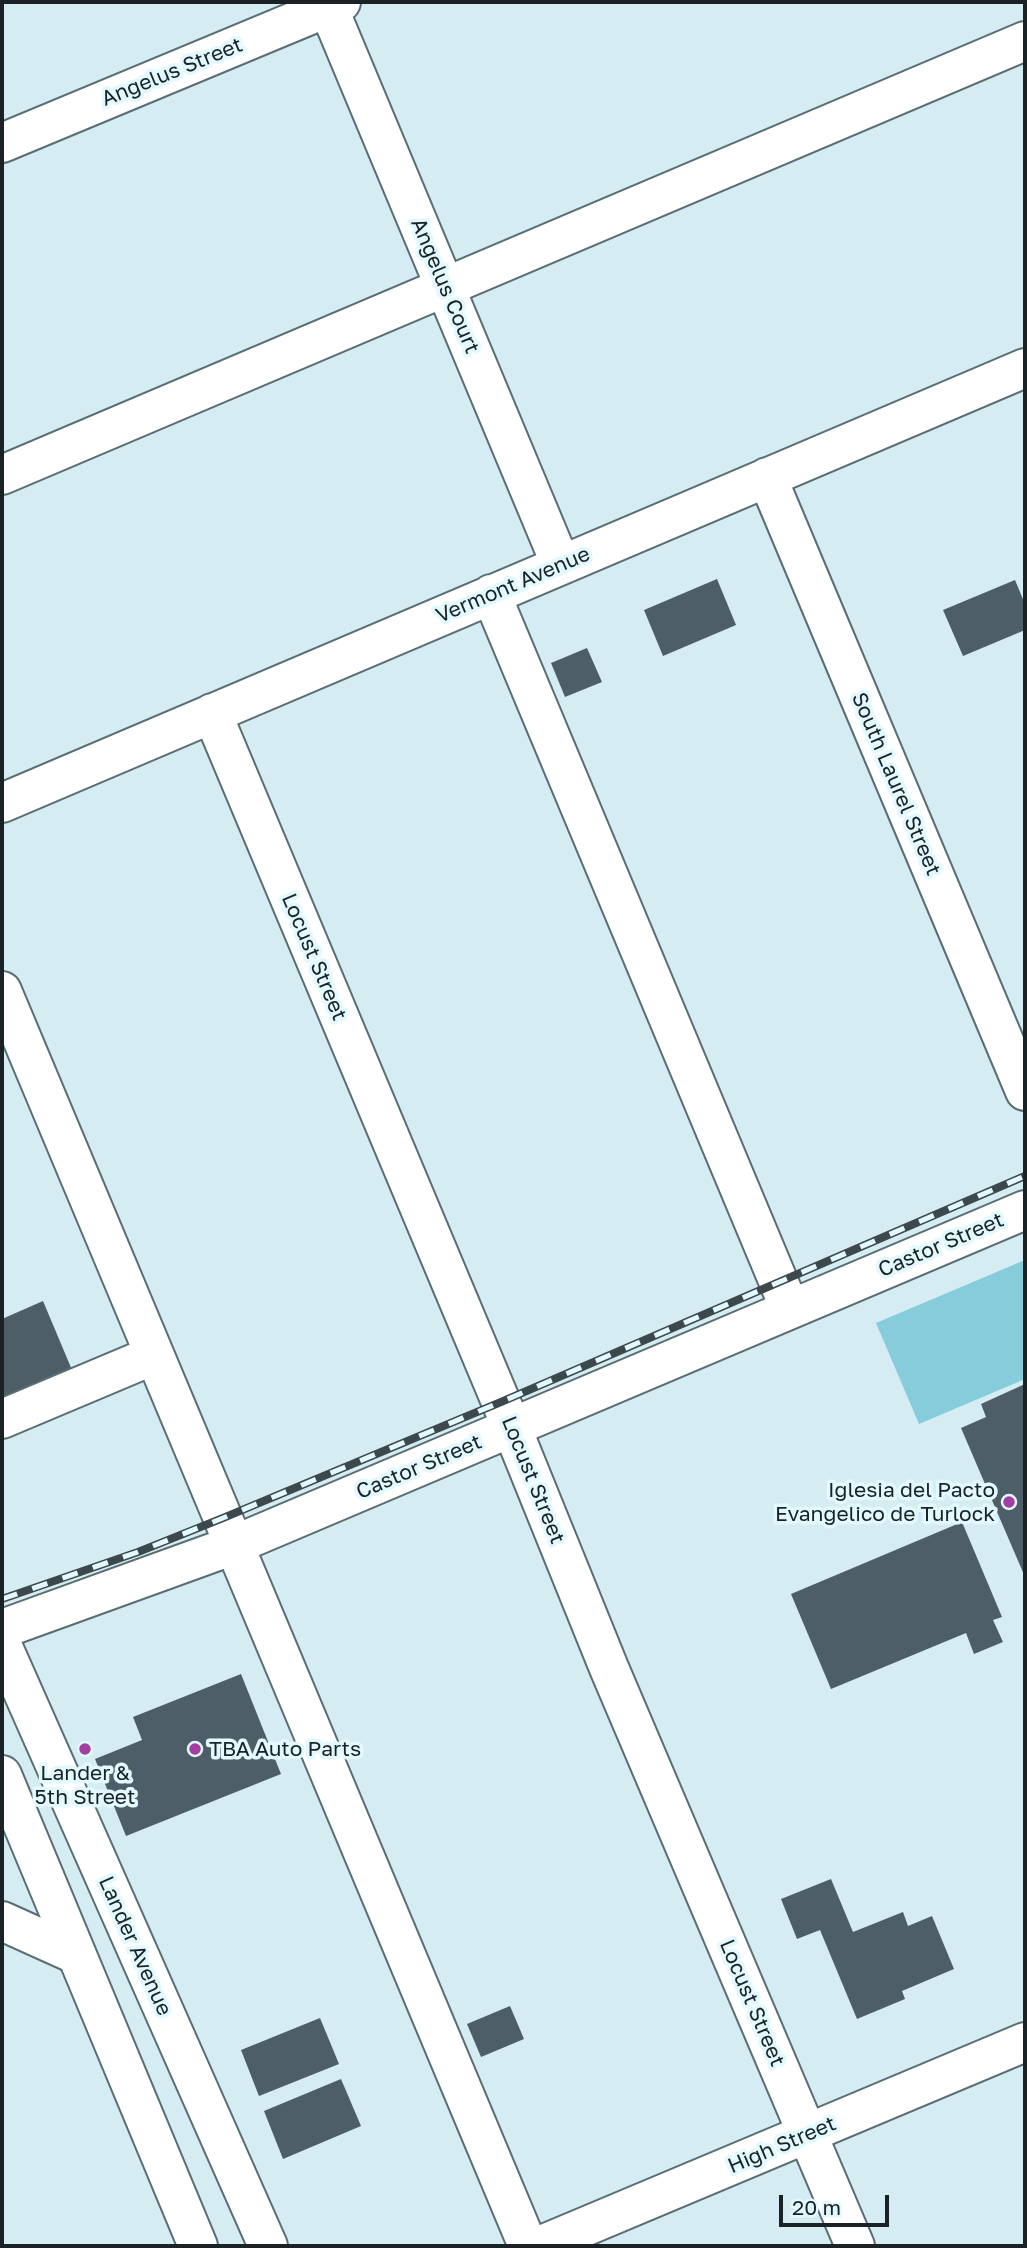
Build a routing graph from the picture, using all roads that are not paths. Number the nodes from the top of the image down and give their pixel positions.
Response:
1 (335, 5) edge
2 (1025, 41) edge
3 (2, 143) edge
4 (446, 287) junction
5 (1025, 368) edge
6 (2, 475) edge
7 (767, 477) junction
8 (561, 565) junction
9 (491, 594) junction
10 (212, 713) junction
11 (2, 803) edge
12 (2, 991) edge
13 (1025, 1091) edge
14 (1025, 1210) edge
15 (790, 1309) junction
16 (154, 1355) junction
17 (2, 1419) edge
18 (512, 1428) junction
19 (234, 1545) junction
20 (2, 1629) edge
21 (2, 1645) edge
22 (2, 1775) edge
23 (2, 1921) edge
24 (75, 1954) junction
25 (1025, 2042) edge
26 (808, 2134) junction
27 (182, 2209) junction
28 (185, 2246) edge
29 (198, 2246) edge
30 (268, 2246) edge
31 (528, 2246) edge
32 (539, 2246) edge
33 (855, 2246) edge

1 - 3 street, Angelus Street
1 - 4 street, Angelus Court
2 - 4 street
4 - 6 street
4 - 8 street, Angelus Court
5 - 7 street, Vermont Avenue
7 - 8 street, Vermont Avenue
7 - 13 street, South Laurel Street
8 - 9 street, Vermont Avenue
9 - 10 street, Vermont Avenue
9 - 15 street
10 - 11 street, Vermont Avenue
10 - 18 street, Locust Street
12 - 16 street
14 - 15 street, Castor Street
15 - 18 street, Castor Street
16 - 17 street
16 - 19 street
18 - 19 street, Castor Street
18 - 26 street, Locust Street
19 - 20 street, Castor Street
19 - 31 street
21 - 30 street, Lander Avenue
22 - 24 street
23 - 24 street
24 - 27 street
25 - 26 street, High Street
26 - 32 street, High Street
26 - 33 street, Locust Street
27 - 28 street
27 - 29 street

